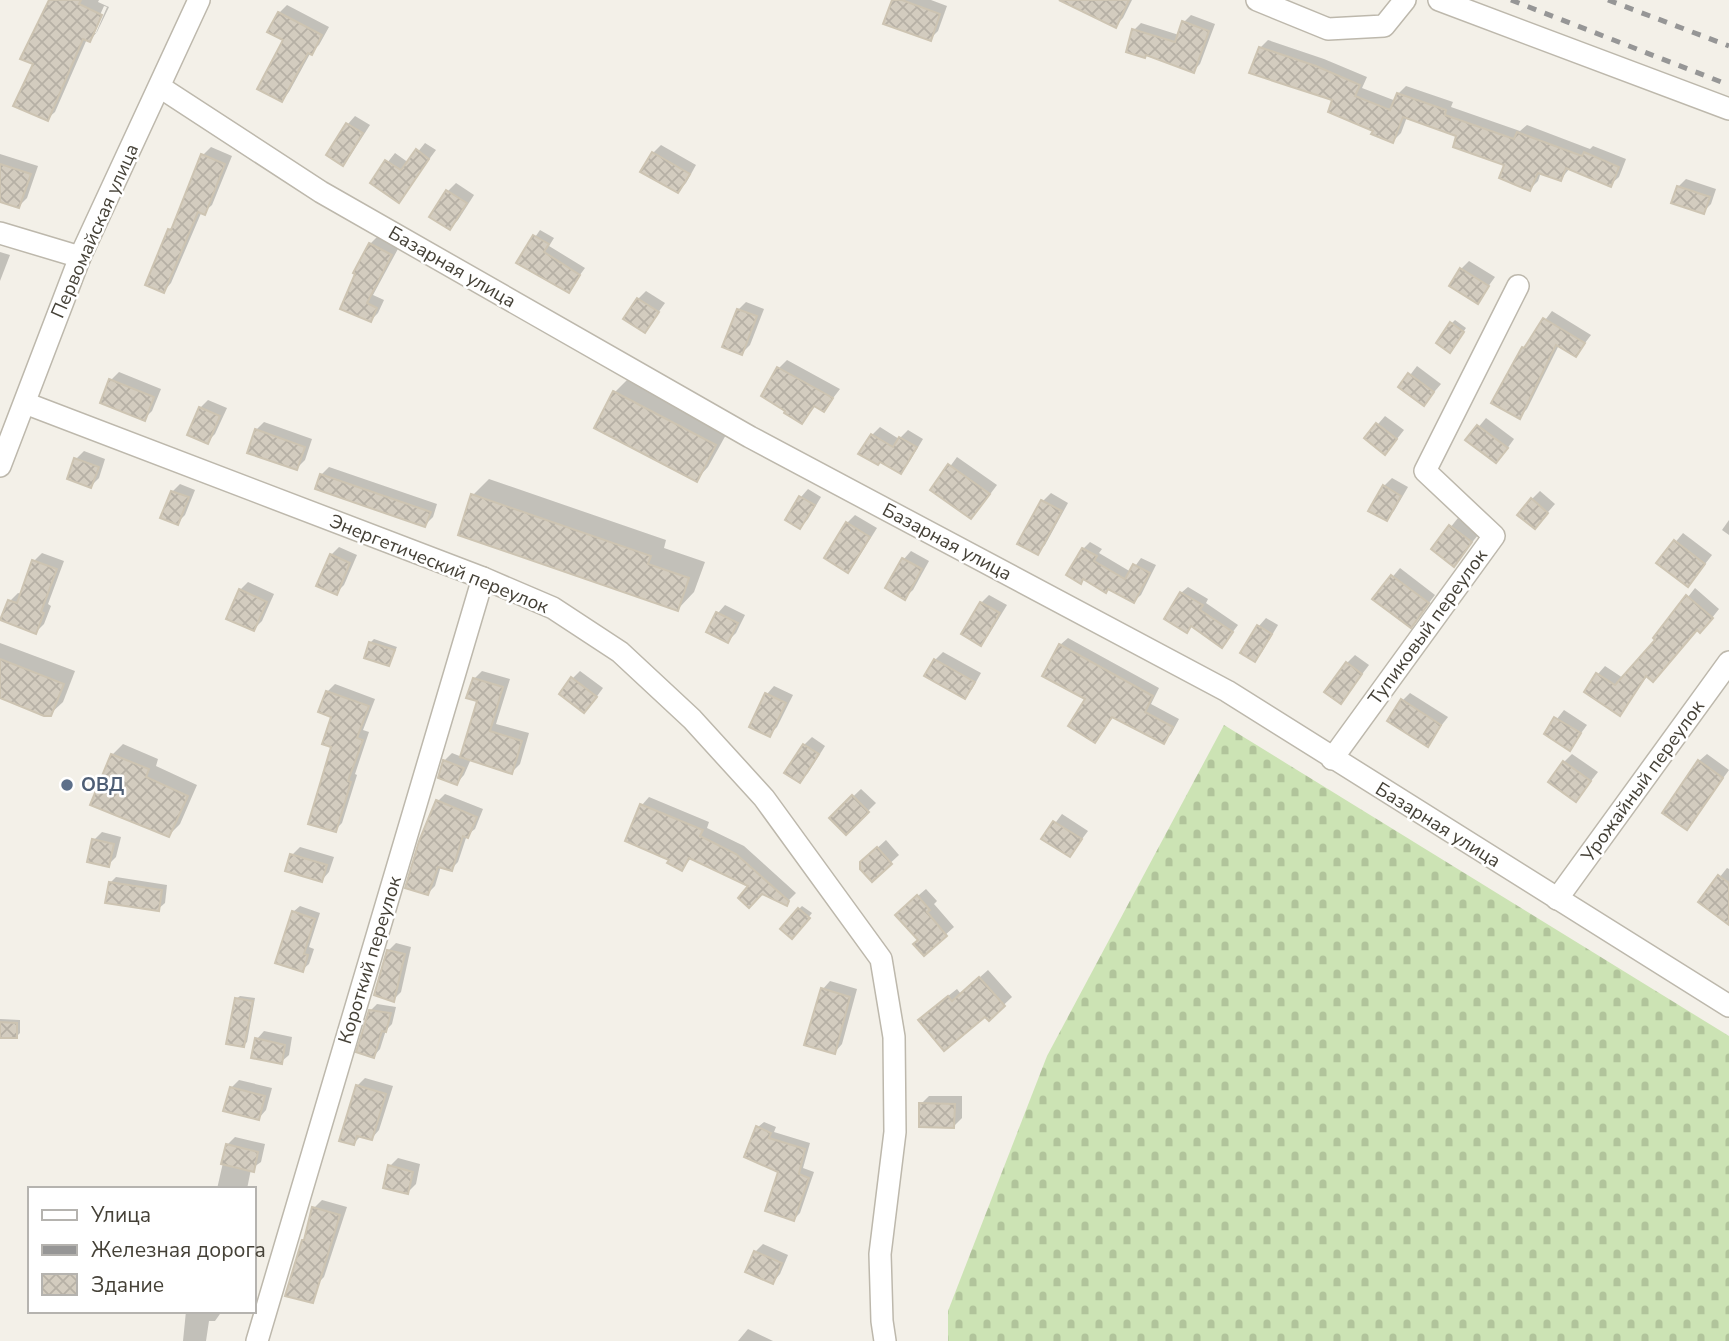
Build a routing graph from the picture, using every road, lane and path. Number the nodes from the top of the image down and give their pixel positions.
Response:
1 (199, 0) edge
2 (1256, 0) edge
3 (1405, 0) edge
4 (1439, 0) edge
5 (160, 87) junction
6 (1729, 109) edge
7 (0, 233) edge
8 (80, 257) junction
9 (1518, 285) dead end
10 (25, 403) junction
11 (0, 466) edge
12 (483, 578) junction
13 (1729, 662) edge
14 (1332, 759) junction
15 (1557, 899) junction
16 (1729, 1006) edge
17 (257, 1341) edge
18 (885, 1341) edge

1 - 5 street, Первомайская улица
2 - 3 street
4 - 6 street
5 - 8 street, Первомайская улица
5 - 14 street, Базарная улица
7 - 8 street
8 - 10 street, Первомайская улица
9 - 14 street, Тупиковый переулок
10 - 11 street, Первомайская улица
10 - 12 street, Энергетический переулок
12 - 17 street, Короткий переулок
12 - 18 street, Энергетический переулок
13 - 15 street, Урожайный переулок
14 - 15 street, Базарная улица
15 - 16 street, Базарная улица

